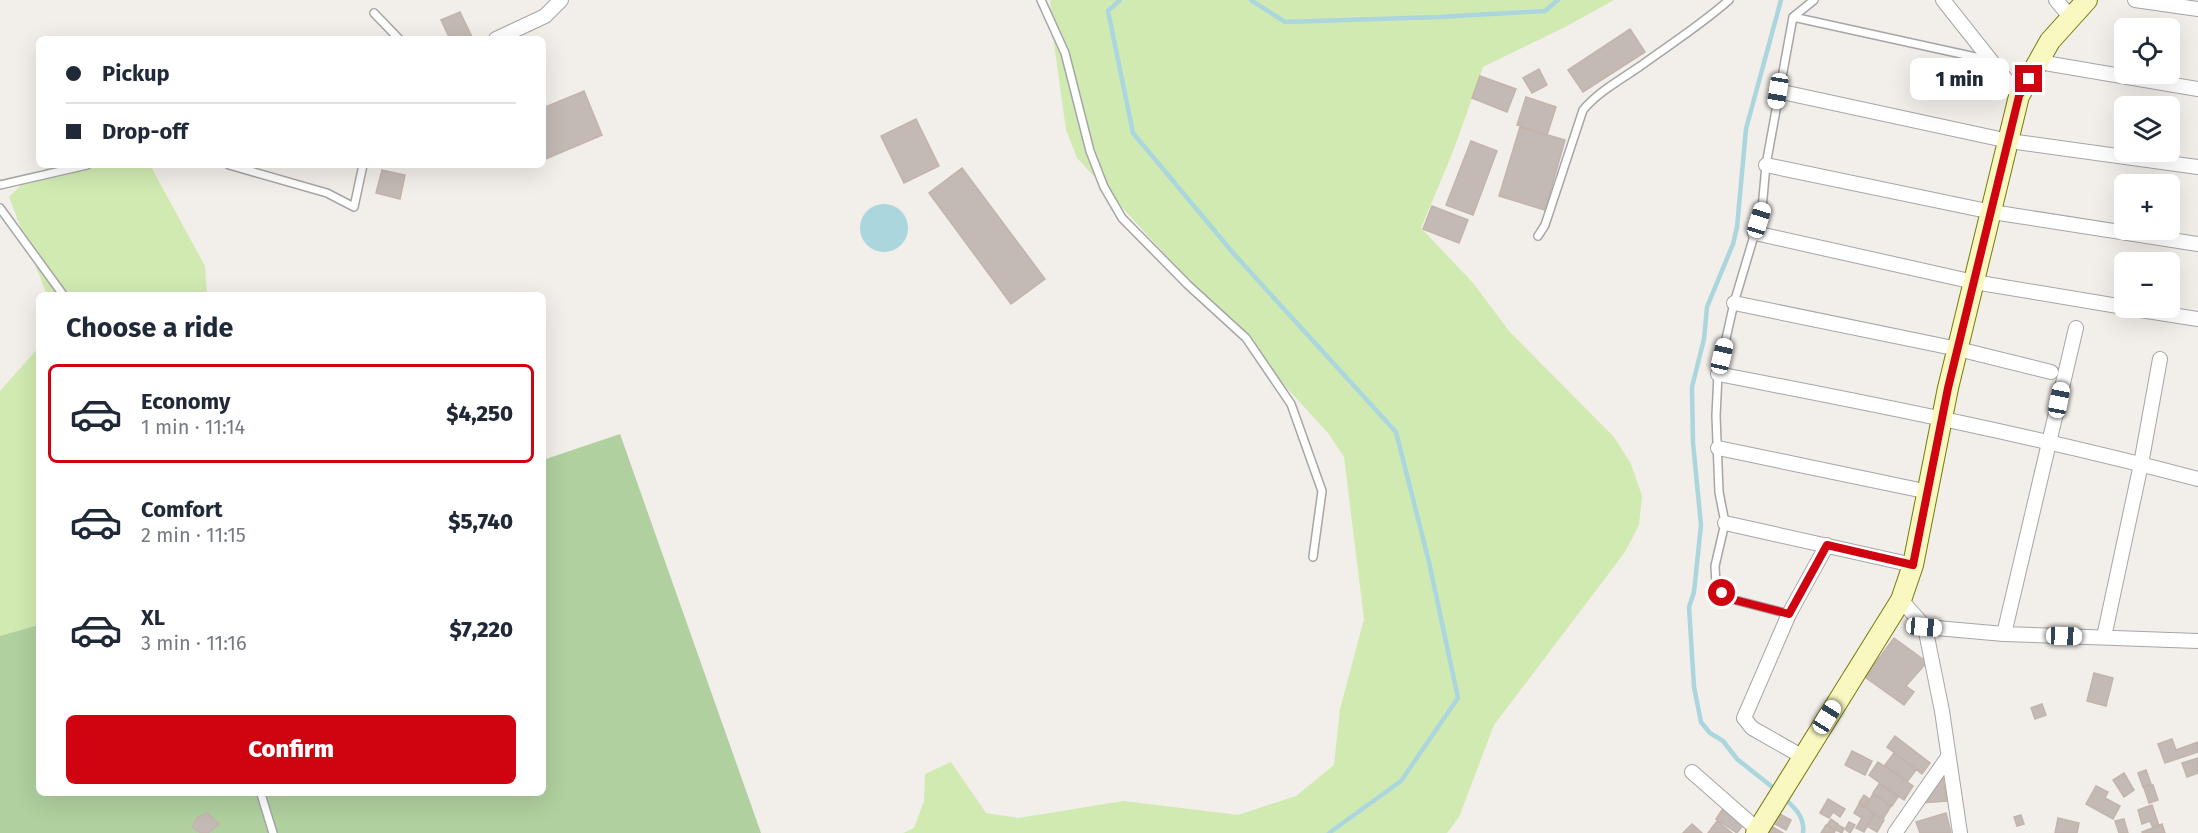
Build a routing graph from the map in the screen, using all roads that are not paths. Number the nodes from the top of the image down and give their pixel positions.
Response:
1 (561, 0) edge
2 (1041, 0) edge
3 (1729, 0) edge
4 (1814, 0) edge
5 (1943, 0) edge
6 (2056, 0) edge
7 (2087, 0) edge
8 (2135, 0) edge
9 (2198, 9) edge
10 (374, 13) dead end
11 (1793, 17) junction
12 (2071, 18) junction
13 (396, 36) edge
14 (502, 36) edge
15 (1991, 61) junction
16 (2038, 62) junction
17 (2198, 89) edge
18 (1778, 91) junction
19 (2019, 96) junction
20 (2009, 141) junction
21 (1766, 165) junction
22 (2198, 167) edge
23 (74, 168) edge
24 (240, 168) edge
25 (362, 168) edge
26 (0, 185) edge
27 (0, 208) edge
28 (1992, 212) junction
29 (1755, 233) junction
30 (1538, 236) dead end
31 (2198, 243) edge
32 (1974, 282) junction
33 (61, 292) edge
34 (1734, 303) junction
35 (2114, 305) edge
36 (2180, 317) edge
37 (2198, 320) edge
38 (2076, 328) dead end
39 (1958, 349) junction
40 (2160, 359) dead end
41 (2051, 372) dead end
42 (1718, 374) junction
43 (1943, 418) junction
44 (2051, 441) junction
45 (1718, 448) junction
46 (2141, 464) junction
47 (2198, 478) edge
48 (1929, 492) junction
49 (1725, 523) junction
50 (1827, 545) junction
51 (1313, 557) dead end
52 (1913, 565) junction
53 (1901, 600) junction
54 (1789, 614) junction
55 (1924, 627) junction
56 (2004, 634) junction
57 (2104, 637) junction
58 (2198, 641) edge
59 (1803, 757) junction
60 (1948, 757) junction
61 (1692, 772) dead end
62 (262, 796) edge
63 (1757, 832) edge
64 (273, 833) edge
65 (1895, 833) edge
66 (1960, 833) edge

1 - 14 street
2 - 51 lane
3 - 30 lane
4 - 11 lane
5 - 15 street
6 - 12 street
7 - 12 main road
8 - 9 street
10 - 13 lane
11 - 15 lane
11 - 18 lane
12 - 16 main road
15 - 19 street
16 - 17 street
16 - 19 main road
18 - 20 street
18 - 21 lane
19 - 20 main road
20 - 22 street
20 - 28 main road
21 - 28 street
21 - 29 lane
23 - 26 lane
24 - 25 lane
27 - 33 lane
28 - 31 street
28 - 32 main road
29 - 32 street
29 - 34 lane
32 - 35 street
32 - 39 main road
34 - 39 street
34 - 42 lane
36 - 37 street
38 - 44 street
39 - 41 street
39 - 43 main road
40 - 46 street
42 - 43 street
42 - 45 lane
43 - 44 street
43 - 48 main road
44 - 46 street
44 - 56 street
45 - 48 street
45 - 49 lane
46 - 47 street
46 - 57 street
48 - 52 main road
49 - 50 street
49 - 54 lane
50 - 52 street
50 - 54 street
52 - 53 main road
53 - 55 street
53 - 59 main road
54 - 59 street
55 - 56 street
55 - 60 street
56 - 57 street
57 - 58 street
59 - 63 main road
60 - 65 street
60 - 66 street
61 - 63 street
62 - 64 lane

